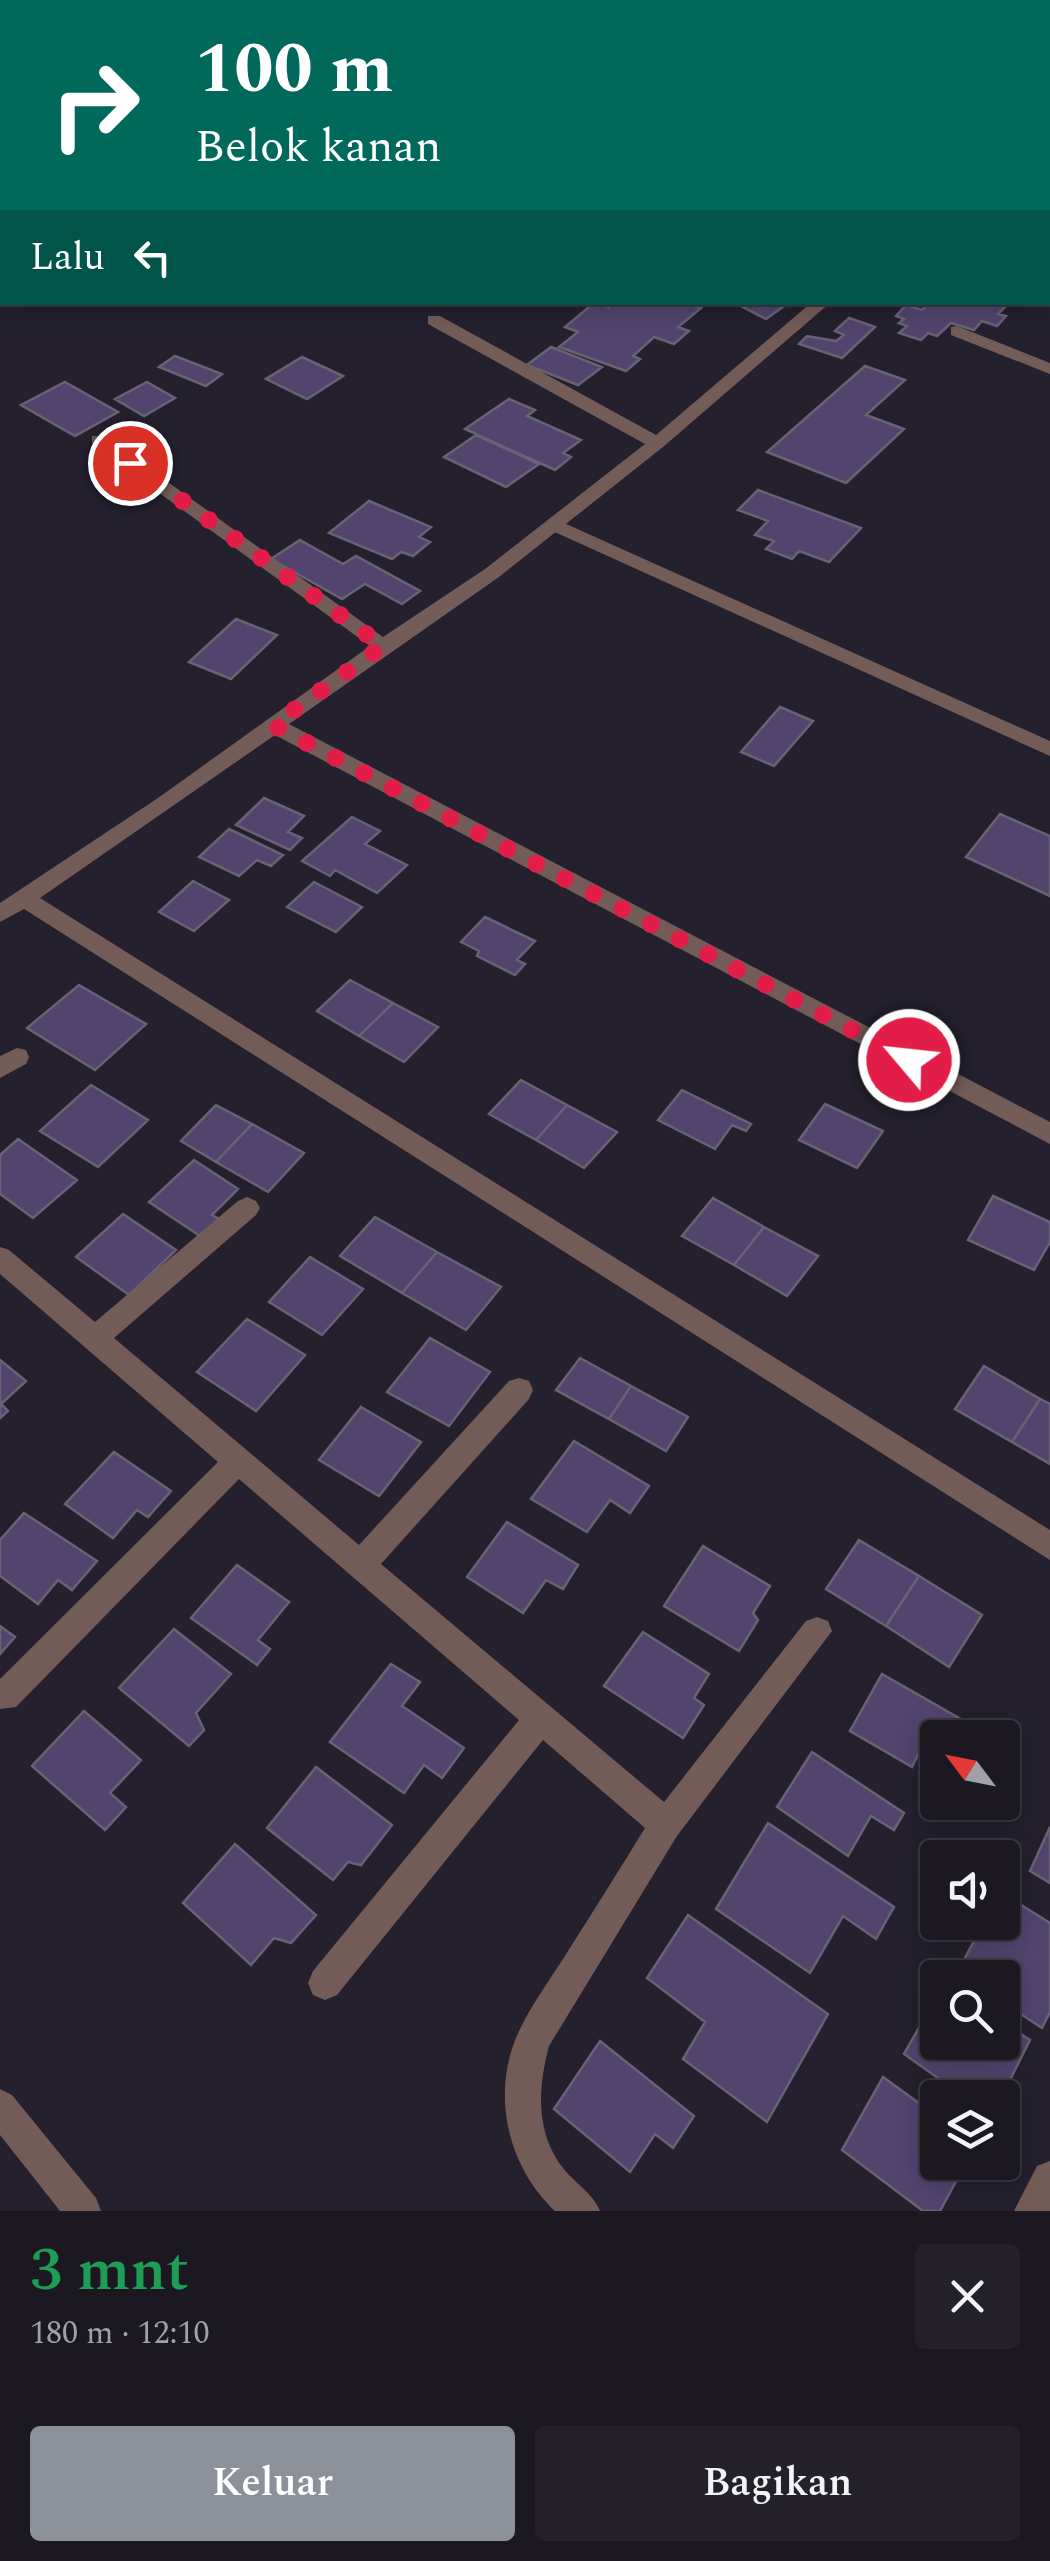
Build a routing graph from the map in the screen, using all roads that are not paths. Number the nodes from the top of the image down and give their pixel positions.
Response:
1 (819, 305) edge
2 (434, 320) dead end
3 (957, 331) dead end
4 (1050, 369) edge
5 (98, 440) dead end
6 (657, 443) junction
7 (554, 526) junction
8 (383, 646) junction
9 (273, 725) junction
10 (1050, 749) edge
11 (23, 898) junction
12 (0, 914) edge
13 (1050, 1134) edge
14 (247, 1208) dead end
15 (0, 1258) edge
16 (94, 1339) junction
17 (519, 1390) dead end
18 (238, 1461) junction
19 (1050, 1546) edge
20 (360, 1565) junction
21 (817, 1631) dead end
22 (4, 1696) dead end
23 (541, 1718) junction
24 (666, 1825) junction
25 (325, 1983) dead end
26 (0, 2107) edge
27 (1050, 2179) edge
28 (84, 2211) edge
29 (582, 2211) edge
30 (1032, 2211) edge

1 - 6 street
2 - 6 street
3 - 4 street
5 - 8 street
6 - 7 street
7 - 8 street
7 - 10 street
8 - 9 street
9 - 11 street
9 - 13 street
11 - 12 street
11 - 19 street
14 - 16 street
15 - 16 street
16 - 18 street
17 - 20 street
18 - 20 street
18 - 22 street
20 - 23 street
21 - 24 street
23 - 24 street
23 - 25 street
24 - 29 street
26 - 28 street
27 - 30 street

